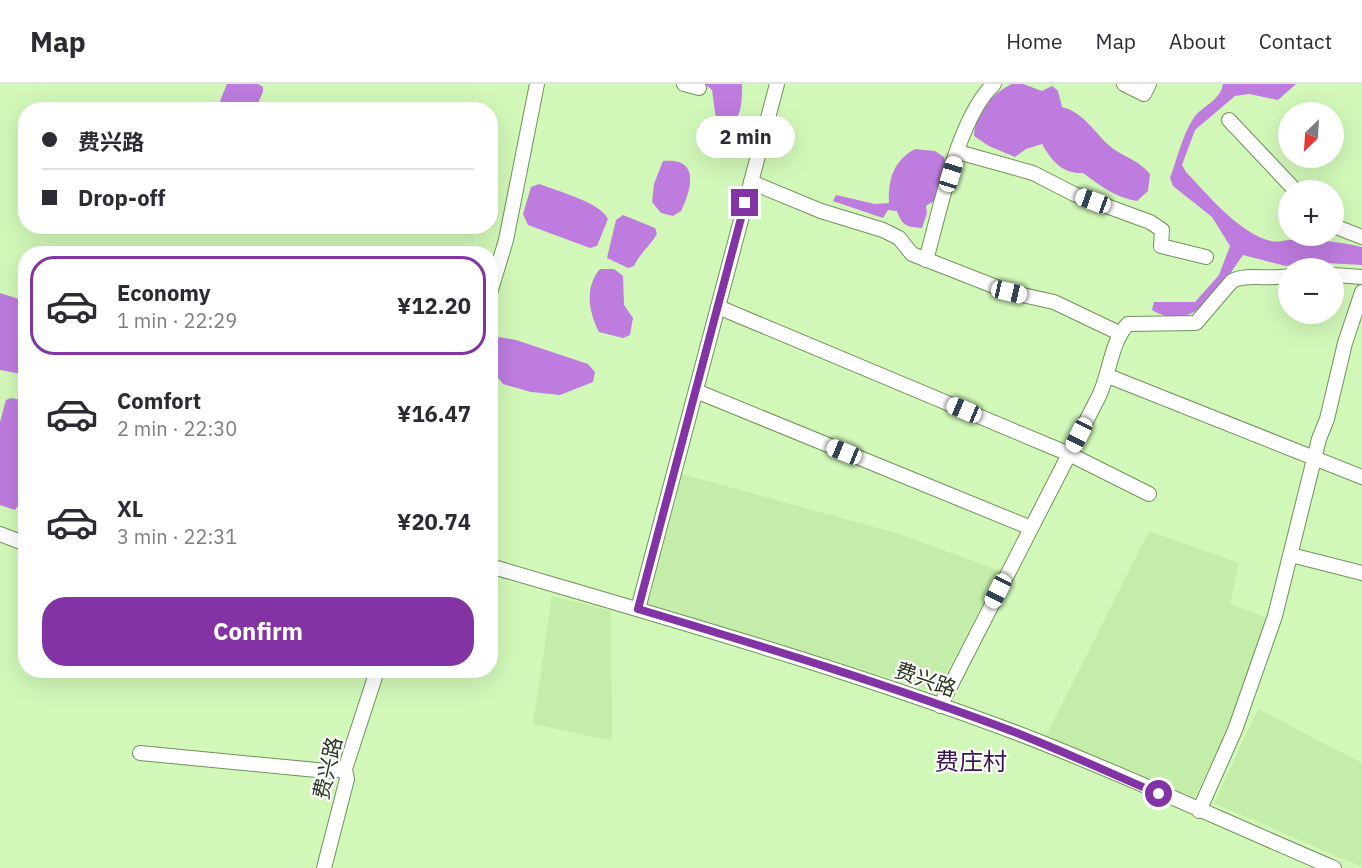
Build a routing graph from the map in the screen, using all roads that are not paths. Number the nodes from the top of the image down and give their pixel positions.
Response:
1 (537, 84) edge
2 (684, 84) edge
3 (777, 84) edge
4 (994, 84) edge
5 (1124, 84) edge
6 (1149, 84) edge
7 (699, 88) dead end
8 (1229, 120) dead end
9 (958, 152) junction
10 (1286, 180) edge
11 (751, 182) junction
12 (1344, 230) edge
13 (1362, 237) edge
14 (1206, 257) dead end
15 (926, 260) junction
16 (498, 266) edge
17 (1344, 275) edge
18 (1362, 277) edge
19 (1278, 278) edge
20 (1362, 292) edge
21 (718, 307) junction
22 (1119, 333) junction
23 (1108, 376) junction
24 (696, 391) junction
25 (1069, 454) junction
26 (1315, 456) junction
27 (1362, 477) edge
28 (1149, 494) dead end
29 (1031, 528) junction
30 (0, 534) edge
31 (18, 541) edge
32 (1291, 555) junction
33 (498, 568) edge
34 (1362, 573) edge
35 (638, 609) junction
36 (373, 678) edge
37 (940, 706) junction
38 (140, 753) dead end
39 (345, 769) junction
40 (1199, 811) junction
41 (324, 868) edge
42 (1334, 868) edge

1 - 16 street
2 - 7 street
3 - 11 street
4 - 9 street
5 - 6 street
8 - 10 street
9 - 14 street
9 - 15 street
11 - 15 street
11 - 21 street
12 - 13 street
15 - 22 street
17 - 18 street
19 - 22 street
20 - 26 street
21 - 24 street
21 - 25 street
22 - 23 street
23 - 25 street
23 - 26 street
24 - 29 street
24 - 35 street
25 - 28 street
25 - 29 street
26 - 27 street
26 - 32 street
29 - 37 street
30 - 31 street
32 - 34 street
32 - 40 street
33 - 35 street, 费兴路
35 - 37 street, 费兴路
36 - 39 street, 费兴路
37 - 40 street, 费兴路
38 - 39 street
39 - 41 street, 费兴路
40 - 42 street, 费兴路

